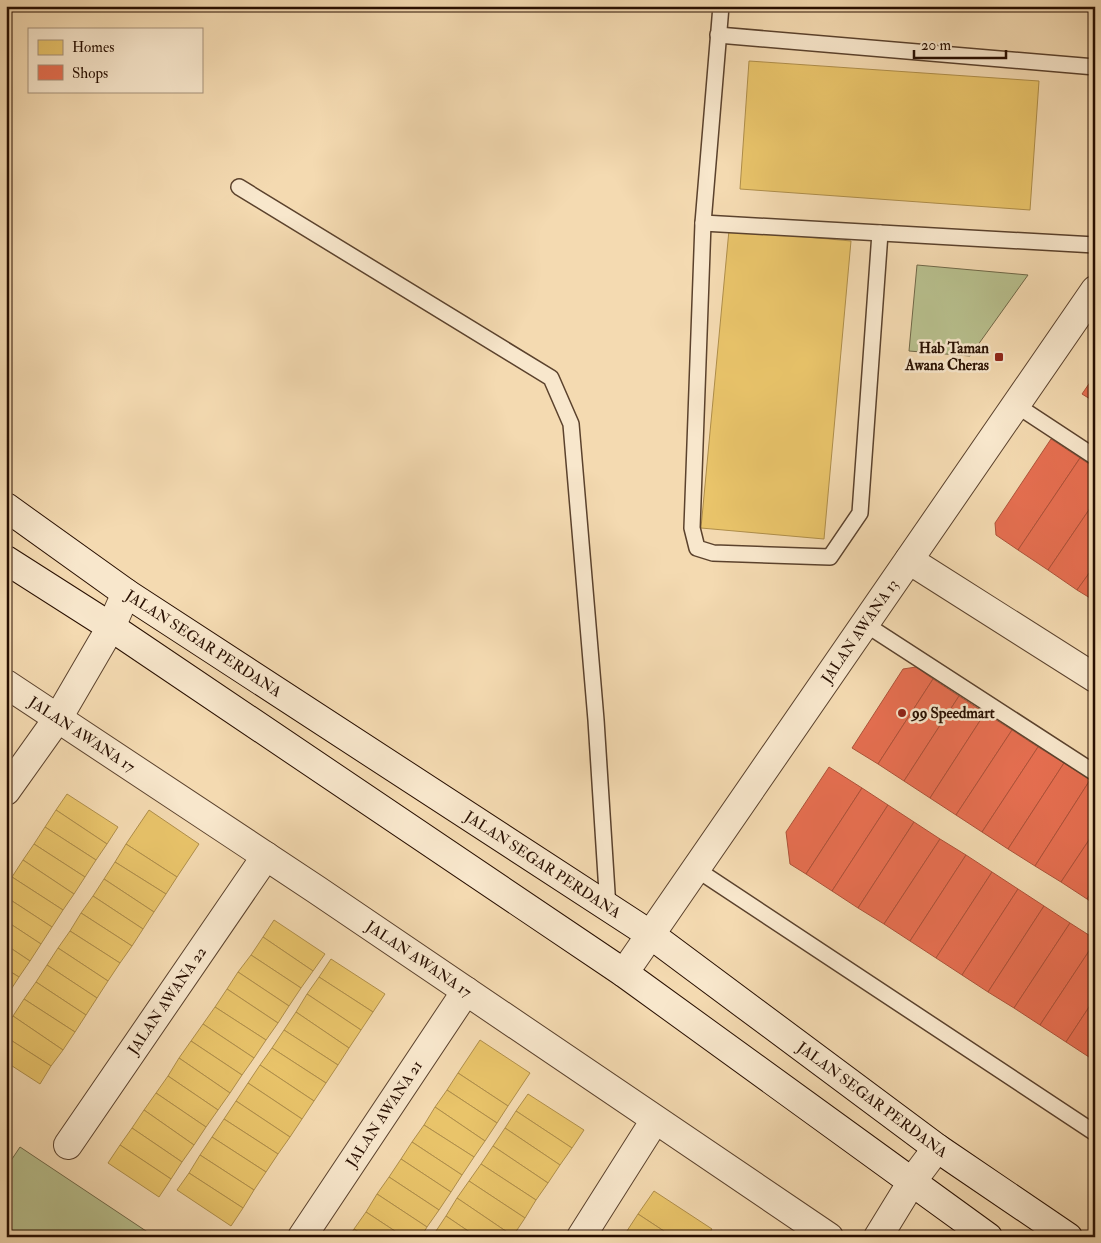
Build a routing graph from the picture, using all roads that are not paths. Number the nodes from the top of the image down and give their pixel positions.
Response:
1 (721, 6) edge
2 (718, 35) junction
3 (1095, 67) edge
4 (240, 187) dead end
5 (703, 223) junction
6 (880, 233) junction
7 (1095, 246) edge
8 (1095, 290) edge
9 (1016, 405) junction
10 (1095, 456) edge
11 (6, 507) edge
12 (6, 560) edge
13 (909, 560) junction
14 (126, 593) junction
15 (865, 624) junction
16 (110, 627) junction
17 (1095, 678) edge
18 (6, 684) edge
19 (58, 718) junction
20 (1095, 772) edge
21 (6, 791) edge
22 (266, 856) junction
23 (696, 869) junction
24 (608, 908) junction
25 (650, 935) junction
26 (624, 973) junction
27 (466, 991) junction
28 (655, 1120) junction
29 (1095, 1133) edge
30 (68, 1145) dead end
31 (937, 1148) junction
32 (912, 1180) junction
33 (302, 1237) edge
34 (581, 1237) edge
35 (829, 1237) edge
36 (878, 1237) edge
37 (988, 1237) edge
38 (1068, 1237) edge

1 - 2 lane
2 - 3 lane
2 - 5 lane
4 - 24 lane
5 - 6 lane
5 - 6 lane
6 - 7 lane
8 - 9 street, JALAN AWANA 13
9 - 10 lane
9 - 13 street, JALAN AWANA 13
11 - 14 street, JALAN SEGAR PERDANA
12 - 16 street
13 - 15 street, JALAN AWANA 13
13 - 17 street
14 - 16 street
14 - 24 street, JALAN SEGAR PERDANA
15 - 20 lane
15 - 23 street, JALAN AWANA 13
16 - 19 street
16 - 26 street
18 - 19 street, JALAN AWANA 17
19 - 21 street
19 - 22 street, JALAN AWANA 17
22 - 27 street, JALAN AWANA 17
22 - 30 street, JALAN AWANA 22
23 - 25 street, JALAN AWANA 13
23 - 29 lane
24 - 25 street, JALAN SEGAR PERDANA
25 - 26 street, JALAN AWANA 13
25 - 31 street, JALAN SEGAR PERDANA
26 - 32 street
27 - 28 street, JALAN AWANA 17
27 - 33 street, JALAN AWANA 21
28 - 34 street
28 - 35 street, JALAN AWANA 17
31 - 32 street
31 - 38 street, JALAN SEGAR PERDANA
32 - 36 street
32 - 37 street

